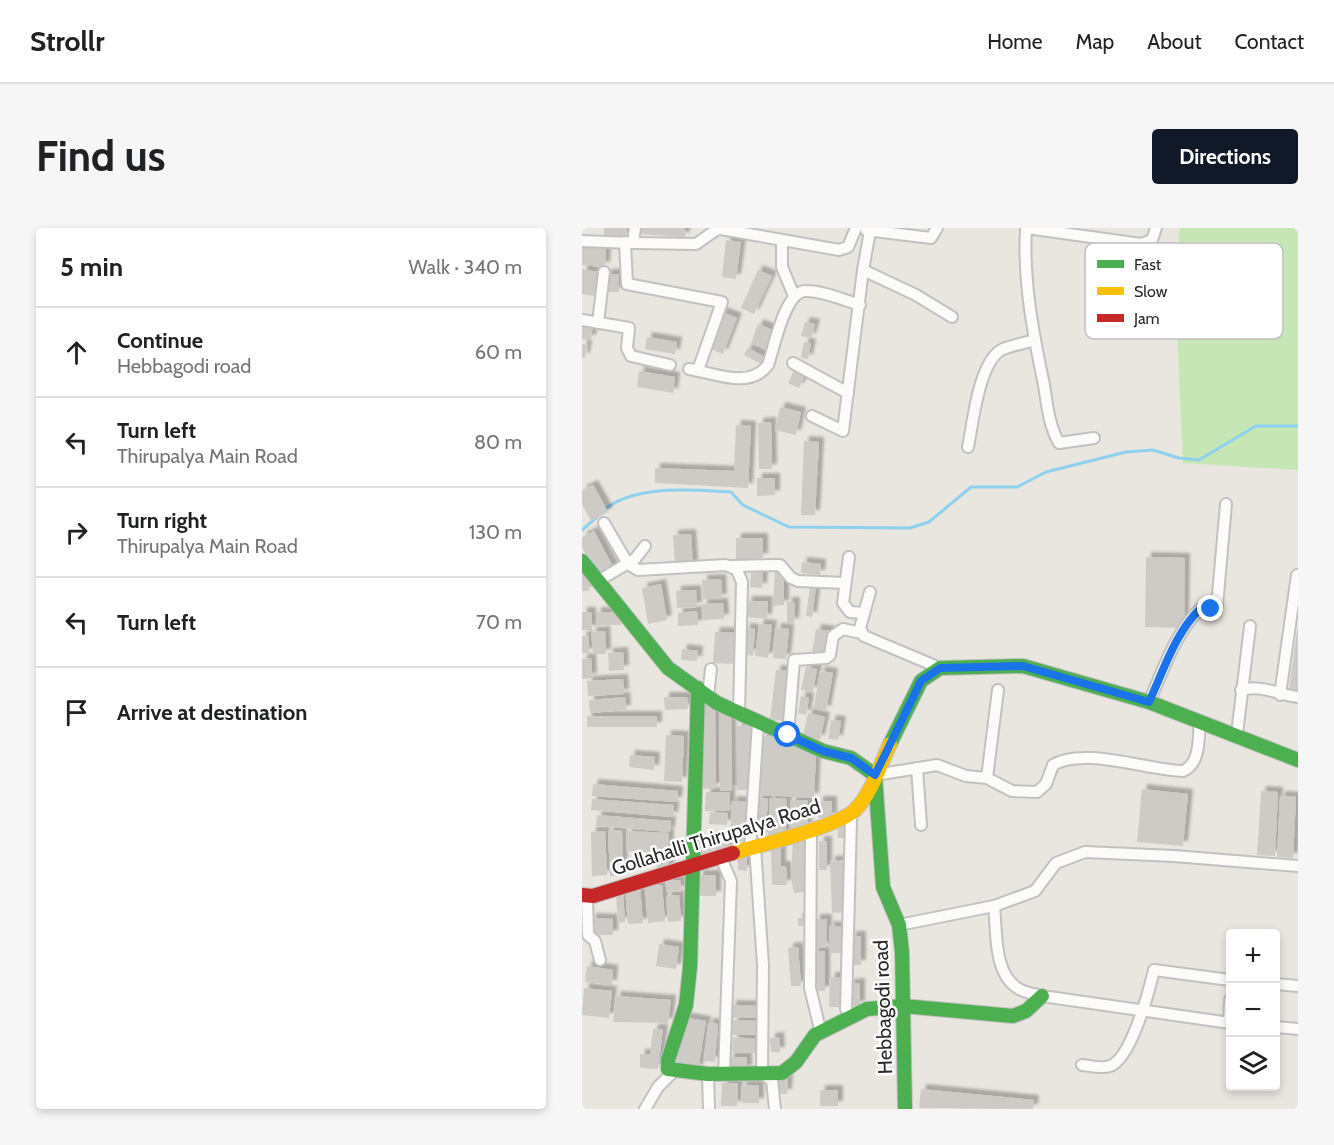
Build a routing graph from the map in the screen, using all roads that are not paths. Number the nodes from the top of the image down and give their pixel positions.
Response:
1 (635, 228) edge
2 (937, 228) edge
3 (1027, 228) edge
4 (1156, 228) edge
5 (856, 229) edge
6 (870, 231) junction
7 (582, 241) edge
8 (782, 241) junction
9 (629, 242) junction
10 (1134, 243) edge
11 (1144, 243) edge
12 (863, 270) junction
13 (604, 272) dead end
14 (794, 296) junction
15 (860, 305) junction
16 (952, 317) dead end
17 (582, 320) edge
18 (598, 322) junction
19 (1035, 340) junction
20 (793, 363) dead end
21 (670, 365) dead end
22 (848, 393) junction
23 (812, 416) dead end
24 (1094, 438) dead end
25 (968, 447) dead end
26 (1226, 504) dead end
27 (604, 523) dead end
28 (645, 546) dead end
29 (849, 558) dead end
30 (582, 561) edge
31 (628, 564) junction
32 (732, 566) junction
33 (1297, 574) edge
34 (598, 581) junction
35 (845, 583) junction
36 (870, 592) dead end
37 (864, 613) junction
38 (1250, 626) dead end
39 (861, 633) junction
40 (940, 668) junction
41 (711, 669) dead end
42 (998, 690) dead end
43 (1241, 690) junction
44 (703, 692) junction
45 (1280, 695) junction
46 (1298, 697) edge
47 (1149, 702) junction
48 (739, 713) junction
49 (1200, 722) junction
50 (758, 723) junction
51 (1237, 734) junction
52 (788, 735) junction
53 (1298, 760) edge
54 (917, 768) junction
55 (875, 775) junction
56 (987, 778) junction
57 (854, 811) junction
58 (921, 825) dead end
59 (811, 830) junction
60 (752, 848) junction
61 (721, 858) junction
62 (1298, 866) edge
63 (692, 867) junction
64 (585, 895) edge
65 (994, 906) junction
66 (899, 925) junction
67 (600, 960) dead end
68 (1226, 979) edge
69 (1280, 984) edge
70 (1298, 986) edge
71 (1042, 996) junction
72 (903, 1006) junction
73 (846, 1009) dead end
74 (1144, 1010) junction
75 (1226, 1022) edge
76 (1280, 1027) edge
77 (1298, 1029) edge
78 (820, 1033) junction
79 (1082, 1065) dead end
80 (674, 1071) junction
81 (708, 1074) junction
82 (724, 1074) junction
83 (762, 1074) junction
84 (645, 1109) edge
85 (710, 1109) edge
86 (775, 1109) edge
87 (905, 1109) edge

1 - 9 street
2 - 6 street
3 - 10 street
3 - 19 street
4 - 11 street
5 - 6 street
5 - 8 street
6 - 12 street
7 - 9 street
8 - 9 street
8 - 14 street
9 - 14 street
12 - 15 street
12 - 16 street
13 - 18 street
14 - 15 street
15 - 22 street
17 - 18 street
18 - 21 street
19 - 24 street
19 - 25 street
20 - 22 street
22 - 23 street
26 - 47 street
27 - 31 street
28 - 31 street
29 - 35 street
30 - 34 street
31 - 32 street
31 - 34 street
32 - 35 street
32 - 48 street
33 - 45 street
34 - 44 street
35 - 37 street
36 - 37 street
37 - 39 street
38 - 43 street
39 - 40 street
39 - 52 street
40 - 47 street
40 - 55 street
41 - 44 street
42 - 56 street
43 - 45 street
43 - 51 street
44 - 48 street
44 - 63 street
45 - 46 street
47 - 49 street
48 - 50 street
49 - 51 street
49 - 56 street
50 - 52 street
50 - 60 street
51 - 53 street
52 - 55 street
54 - 55 street
54 - 56 street
54 - 58 street
55 - 57 street
55 - 66 street, Hebbagodi road
57 - 59 street, Gollahalli Thirupalya Road
57 - 73 street
59 - 60 street, Gollahalli Thirupalya Road
59 - 78 street
60 - 61 street, Gollahalli Thirupalya Road
60 - 83 street
61 - 63 street, Gollahalli Thirupalya Road
61 - 82 street
62 - 65 street
63 - 64 street, Gollahalli Thirupalya Road
63 - 80 street
64 - 67 street
65 - 66 street
65 - 71 street
66 - 72 street, Hebbagodi road
68 - 74 street
69 - 70 street
71 - 72 street
71 - 74 street
72 - 78 street
72 - 87 street, Hebbagodi road
74 - 75 street
74 - 79 street
76 - 77 street
78 - 83 street
80 - 81 street
80 - 84 street
81 - 82 street
81 - 85 street
82 - 83 street
83 - 86 street

